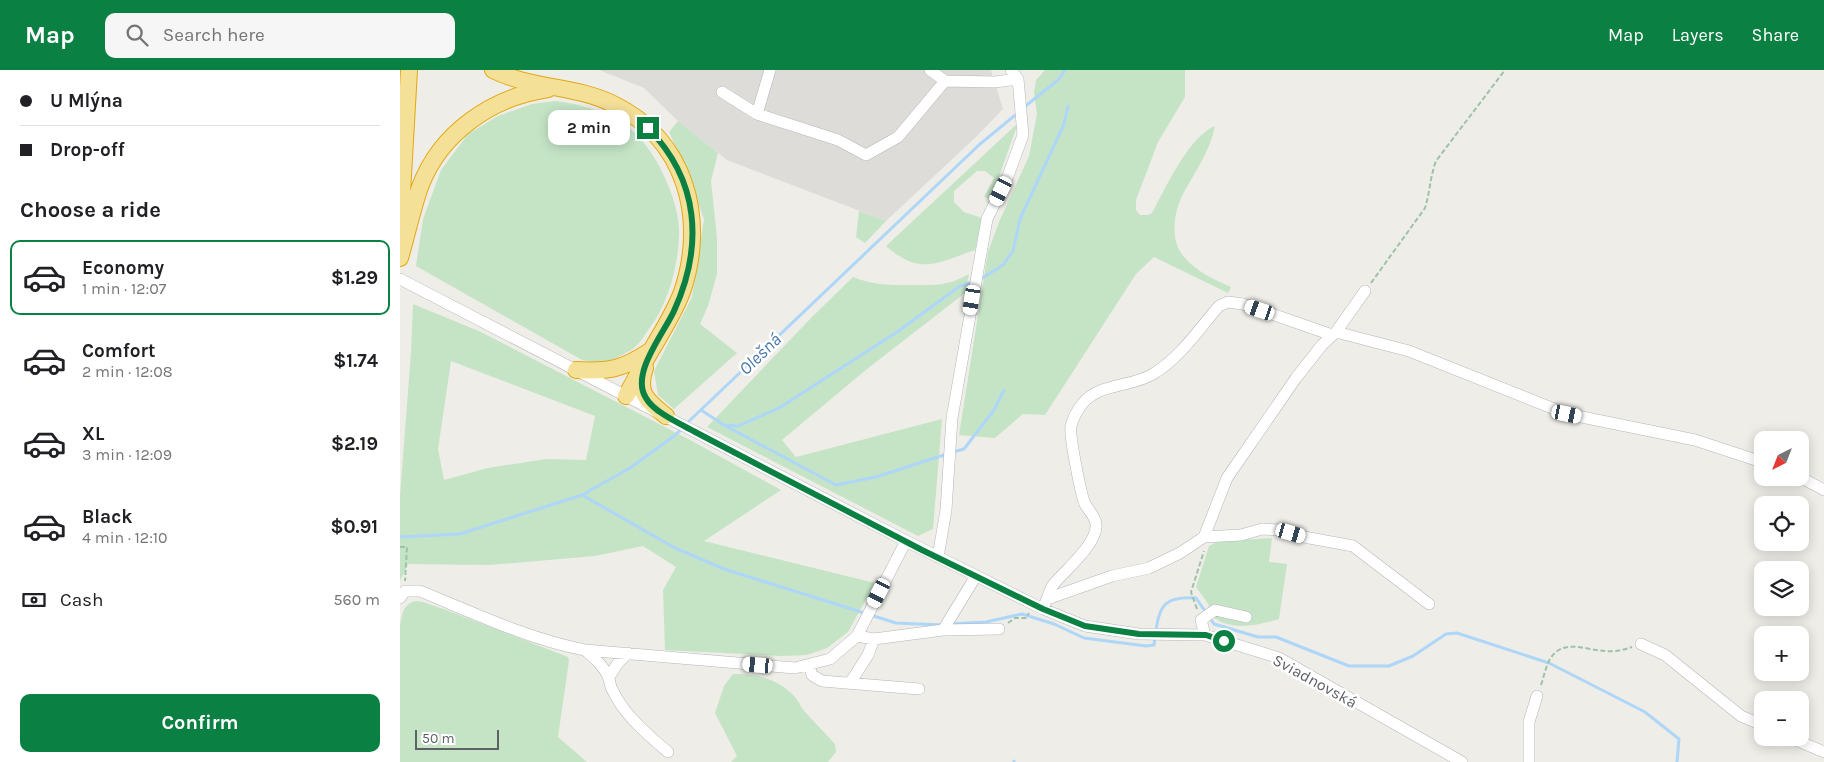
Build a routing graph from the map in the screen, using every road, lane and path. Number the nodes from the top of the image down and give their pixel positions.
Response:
1 (409, 70) edge
2 (493, 70) edge
3 (770, 70) edge
4 (930, 70) edge
5 (1505, 70) edge
6 (1014, 74) edge
7 (945, 81) junction
8 (555, 88) junction
9 (722, 92) dead end
10 (757, 114) junction
11 (400, 228) edge
12 (400, 258) edge
13 (400, 279) edge
14 (1365, 291) joint
15 (1334, 334) junction
16 (652, 349) junction
17 (576, 370) junction
18 (626, 396) junction
19 (666, 416) junction
20 (1754, 459) edge
21 (1809, 482) edge
22 (1824, 490) edge
23 (1204, 537) junction
24 (906, 541) junction
25 (400, 547) edge
26 (1205, 549) dead end
27 (938, 558) junction
28 (976, 576) junction
29 (402, 594) edge
30 (1194, 599) dead end
31 (1045, 604) junction
32 (1429, 604) dead end
33 (1246, 617) dead end
34 (1026, 618) dead end
35 (946, 626) junction
36 (999, 629) joint
37 (1206, 635) junction
38 (857, 636) junction
39 (874, 639) junction
40 (1641, 644) joint
41 (585, 650) junction
42 (628, 653) junction
43 (809, 664) junction
44 (608, 677) junction
45 (850, 683) junction
46 (920, 689) dead end
47 (1537, 696) joint
48 (1754, 722) edge
49 (1809, 746) edge
50 (668, 752) dead end
51 (1824, 752) edge
52 (1462, 762) edge
53 (1529, 762) edge

1 - 11 highway
2 - 8 highway
3 - 10 street
4 - 7 street
5 - 14 path
6 - 7 street
6 - 27 street
7 - 10 street
8 - 12 highway
8 - 16 highway
9 - 10 street
13 - 17 street, Sviadnovská
14 - 15 street
15 - 20 street
15 - 23 street
15 - 31 street
16 - 17 highway
16 - 18 highway
16 - 19 highway
17 - 18 street, Sviadnovská
18 - 19 street, Sviadnovská
19 - 24 street, Sviadnovská
21 - 22 street
23 - 31 street
23 - 32 street
24 - 27 street, Sviadnovská
24 - 38 street
25 - 29 path
26 - 30 path
27 - 28 street, Sviadnovská
28 - 31 street, Sviadnovská
28 - 35 street
29 - 41 street
31 - 37 street, Sviadnovská
33 - 37 street
34 - 36 path
35 - 36 street
35 - 39 street
37 - 52 street, Sviadnovská
38 - 39 street
38 - 43 street
39 - 45 street
40 - 47 path
40 - 48 street
41 - 42 street
41 - 44 street
42 - 43 street
42 - 44 street
43 - 45 street
44 - 50 street
45 - 46 street
47 - 53 street
49 - 51 street

